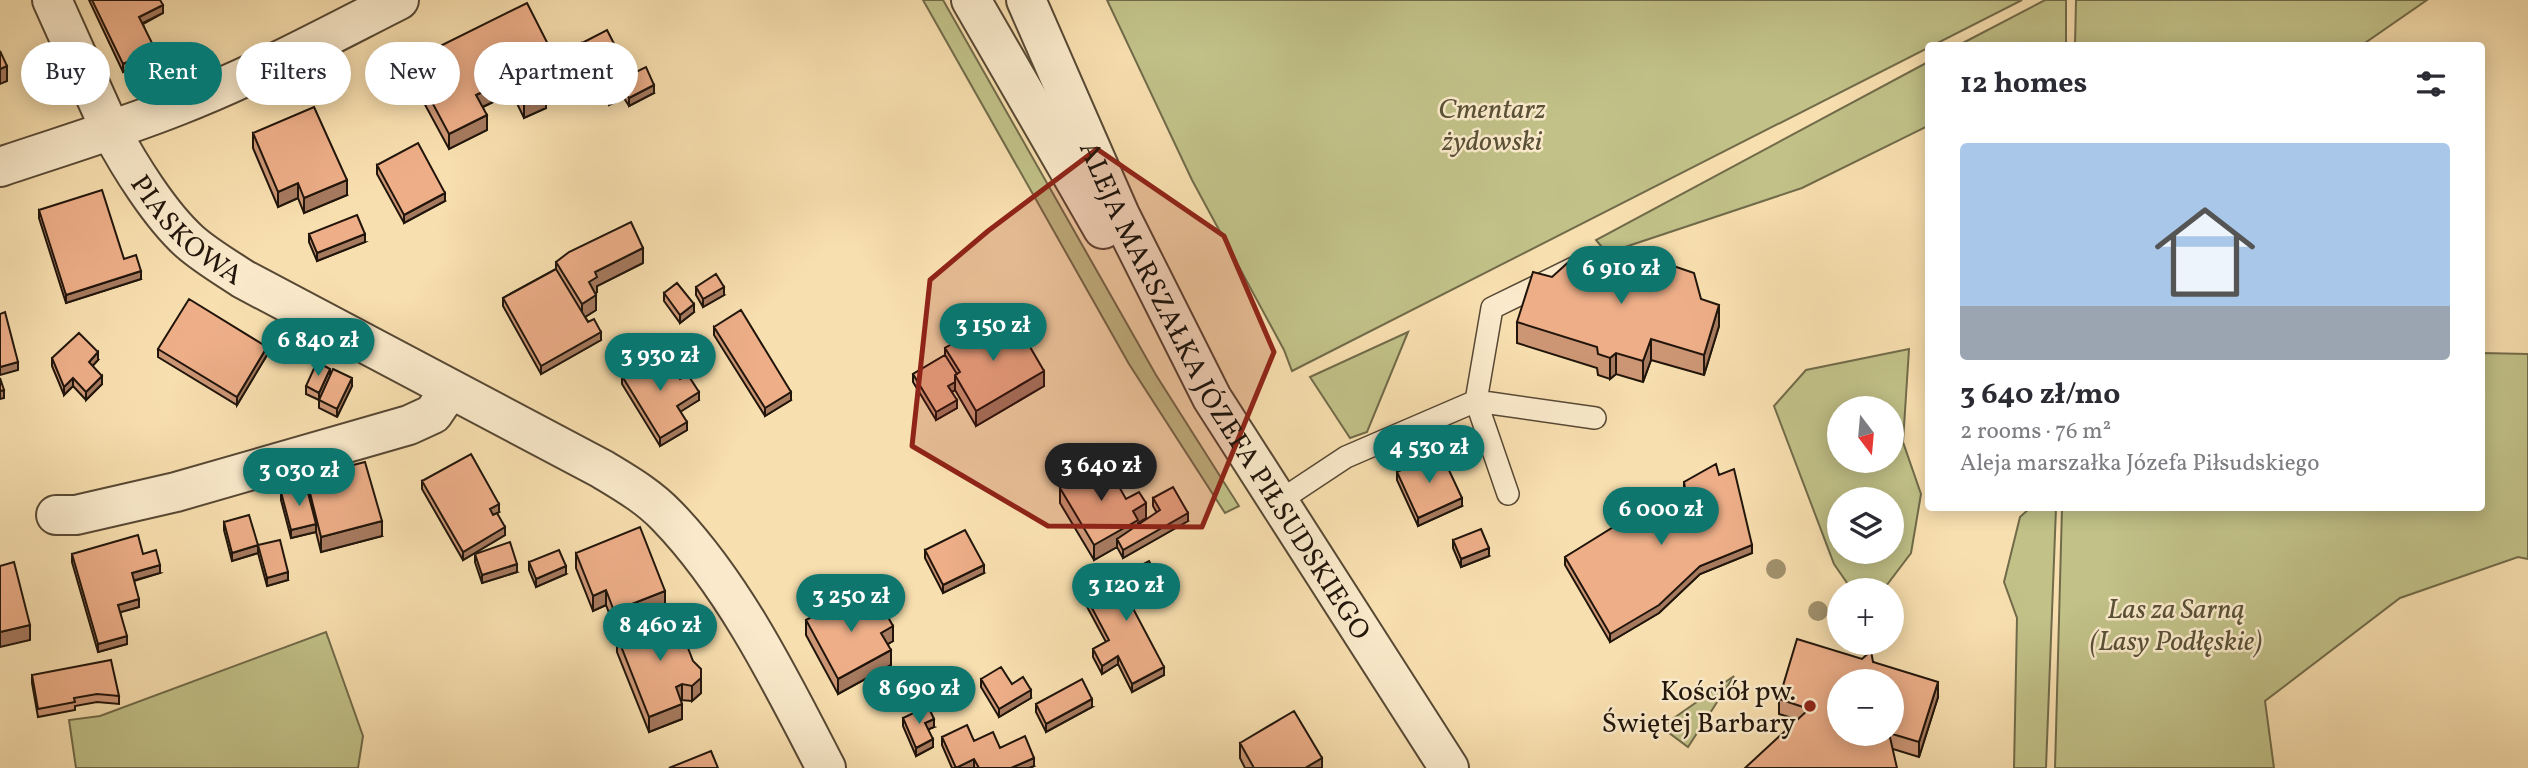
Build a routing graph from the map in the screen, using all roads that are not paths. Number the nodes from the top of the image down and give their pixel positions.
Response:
1 (52, 0) edge
2 (399, 0) edge
3 (971, 0) edge
4 (1026, 0) edge
5 (111, 131) junction
6 (0, 167) edge
7 (1591, 259) dead end
8 (450, 389) junction
9 (1212, 398) junction
10 (1476, 401) junction
11 (1595, 418) dead end
12 (1508, 494) dead end
13 (1278, 502) junction
14 (56, 515) dead end
15 (826, 768) edge
16 (1450, 768) edge

1 - 5 street, PIASKOWA
2 - 5 street
3 - 9 street
4 - 9 street, ALEJA MARSZAŁKA JÓZEFA PIŁSUDSKIEGO
5 - 6 street
5 - 8 street, PIASKOWA
7 - 10 lane
8 - 14 street
8 - 15 street, PIASKOWA
9 - 13 street, ALEJA MARSZAŁKA JÓZEFA PIŁSUDSKIEGO
10 - 11 lane
10 - 12 lane
10 - 13 lane
13 - 16 street, ALEJA MARSZAŁKA JÓZEFA PIŁSUDSKIEGO

